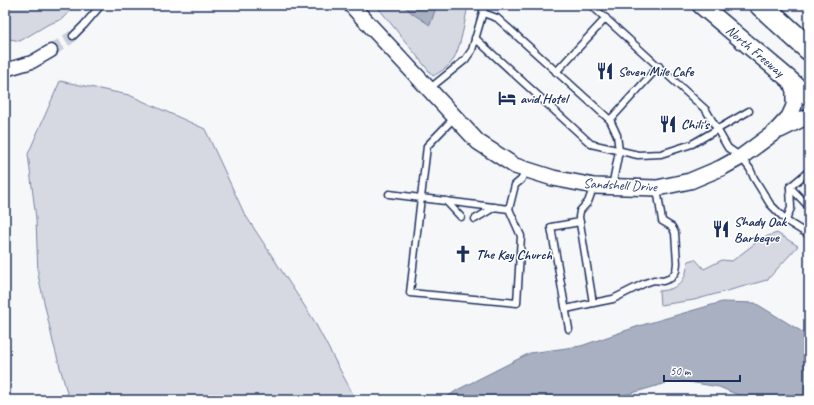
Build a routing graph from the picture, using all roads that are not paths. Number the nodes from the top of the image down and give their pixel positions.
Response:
1 (101, 5) edge
2 (351, 5) edge
3 (485, 5) edge
4 (591, 5) edge
5 (700, 5) edge
6 (761, 5) edge
7 (483, 13) junction
8 (606, 18) junction
9 (73, 36) tunnel mouth
10 (475, 38) junction
11 (809, 49) edge
12 (51, 51) tunnel mouth
13 (659, 66) junction
14 (5, 70) edge
15 (556, 72) junction
16 (790, 80) junction
17 (429, 89) junction
18 (809, 97) edge
19 (749, 111) dead end
20 (455, 117) junction
21 (809, 118) edge
22 (610, 120) junction
23 (718, 130) junction
24 (775, 132) junction
25 (619, 150) junction
26 (741, 157) junction
27 (527, 170) junction
28 (809, 171) edge
29 (594, 186) junction
30 (612, 187) junction
31 (790, 187) junction
32 (657, 188) junction
33 (389, 194) dead end
34 (421, 198) junction
35 (446, 201) junction
36 (809, 206) edge
37 (496, 207) junction
38 (509, 209) junction
39 (461, 217) dead end
40 (475, 220) dead end
41 (786, 220) junction
42 (580, 222) junction
43 (809, 235) edge
44 (594, 303) junction
45 (566, 309) junction
46 (569, 329) dead end

1 - 9 lane
2 - 17 street, Sandshell Drive
3 - 7 lane
4 - 8 lane
5 - 16 main road, North Freeway
6 - 11 highway
7 - 10 lane
7 - 15 lane
8 - 13 lane
8 - 15 lane
10 - 17 lane
10 - 25 lane
12 - 14 street
13 - 22 lane
13 - 23 lane
15 - 22 lane
16 - 18 main road, North Freeway
16 - 24 street, Sandshell Drive
17 - 20 street, Sandshell Drive
19 - 23 lane
20 - 27 street, Sandshell Drive
20 - 34 lane
21 - 24 street, Sandshell Drive
22 - 25 lane
23 - 25 lane
23 - 26 lane
24 - 26 street, Sandshell Drive
25 - 30 lane
26 - 32 street, Sandshell Drive
26 - 41 lane
27 - 29 street, Sandshell Drive
27 - 38 lane
28 - 31 lane
29 - 30 street, Sandshell Drive
29 - 42 lane
30 - 32 street, Sandshell Drive
31 - 36 lane
31 - 41 lane
32 - 44 lane
33 - 34 lane
34 - 35 lane
34 - 38 lane
35 - 37 lane
35 - 39 lane
37 - 38 lane
37 - 40 lane
41 - 43 lane
42 - 44 lane
42 - 45 lane
44 - 45 lane
45 - 46 lane

